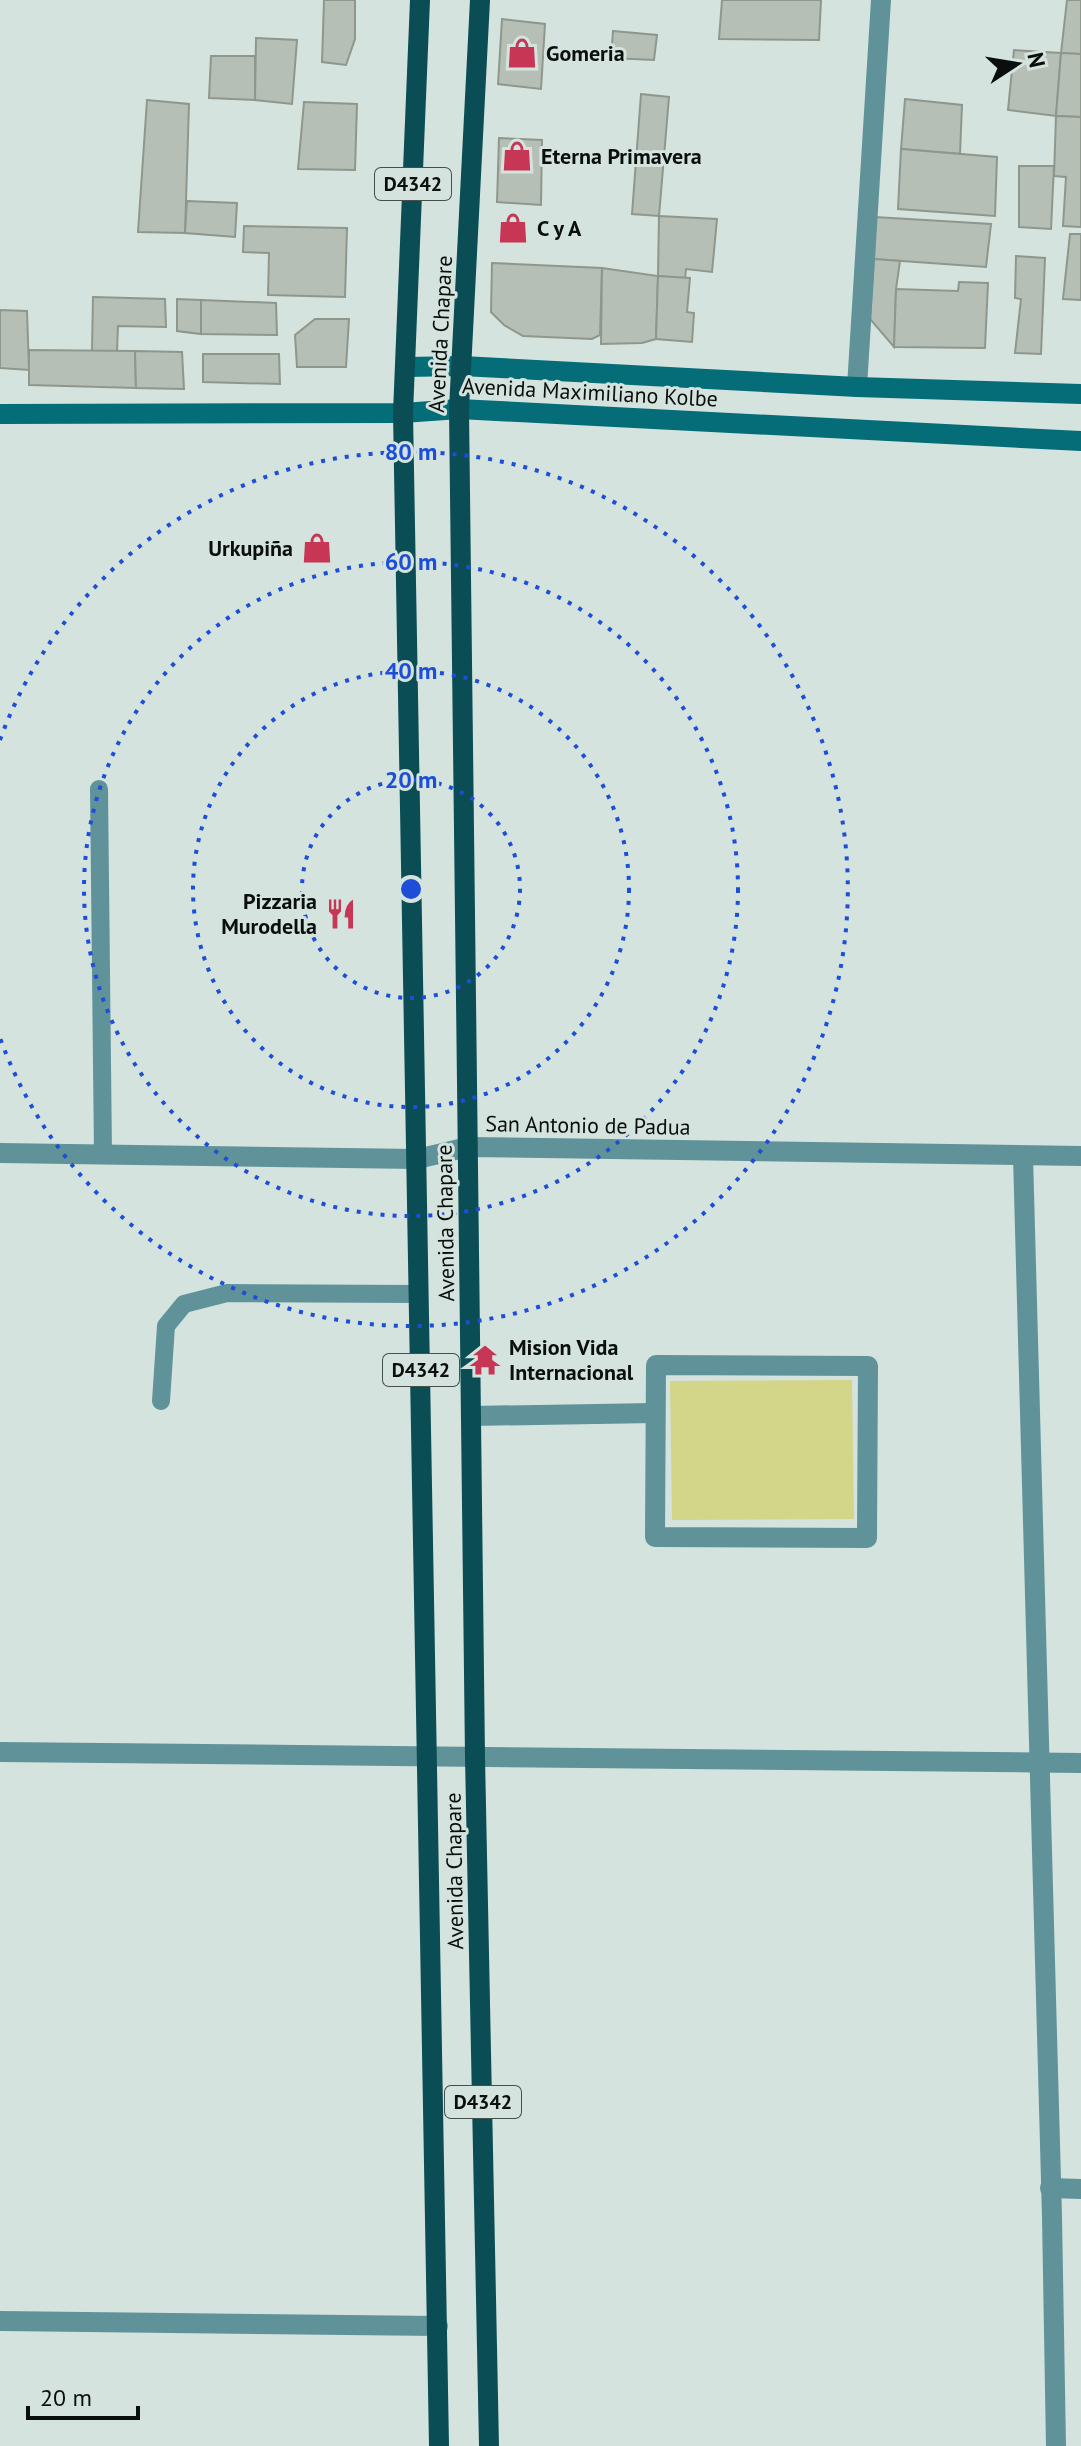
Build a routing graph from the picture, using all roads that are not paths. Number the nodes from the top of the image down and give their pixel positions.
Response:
1 (420, 0) edge
2 (480, 0) edge
3 (881, 0) edge
4 (462, 366) junction
5 (406, 367) junction
6 (857, 387) junction
7 (1081, 394) edge
8 (459, 409) junction
9 (403, 413) junction
10 (0, 414) edge
11 (1081, 441) edge
12 (99, 789) dead end
13 (468, 1147) junction
14 (0, 1153) edge
15 (103, 1155) junction
16 (1023, 1156) junction
17 (1081, 1156) edge
18 (417, 1159) junction
19 (419, 1294) junction
20 (161, 1401) dead end
21 (655, 1413) junction
22 (471, 1416) junction
23 (0, 1752) edge
24 (475, 1757) junction
25 (428, 1758) junction
26 (1040, 1763) junction
27 (1081, 1763) edge
28 (1050, 2188) junction
29 (1081, 2189) edge
30 (0, 2321) edge
31 (438, 2326) junction
32 (439, 2446) edge
33 (489, 2446) edge
34 (1056, 2446) edge

1 - 5 main road, Avenida Chapare / D4342
2 - 4 main road, Avenida Chapare / D4342
3 - 6 street
4 - 5 main road, Avenida Maximiliano Kolbe
4 - 6 main road, Avenida Maximiliano Kolbe
4 - 8 main road, Avenida Chapare / D4342
5 - 9 main road, Avenida Chapare / D4342
6 - 7 main road, Avenida Maximiliano Kolbe
8 - 9 main road, Avenida Maximiliano Kolbe
8 - 11 main road, Avenida Maximiliano Kolbe
8 - 13 main road, Avenida Chapare / D4342
9 - 10 main road, Avenida Maximiliano Kolbe
9 - 18 main road, Avenida Chapare / D4342
12 - 15 lane
13 - 16 street, San Antonio de Padua
13 - 18 street, San Antonio de Padua
13 - 22 main road, Avenida Chapare / D4342
14 - 15 street, San Antonio de Padua
15 - 18 street, San Antonio de Padua
16 - 17 street, San Antonio de Padua
16 - 26 street
18 - 19 main road, Avenida Chapare / D4342
19 - 20 lane
19 - 25 main road, Avenida Chapare / D4342
21 - 21 street
21 - 22 street
22 - 24 main road, Avenida Chapare / D4342
23 - 25 street
24 - 25 street
24 - 26 street
24 - 33 main road, Avenida Chapare / D4342
25 - 31 main road, Avenida Chapare / D4342
26 - 27 street
26 - 28 street
28 - 29 street
28 - 34 street
30 - 31 street
31 - 32 main road, Avenida Chapare / D4342

